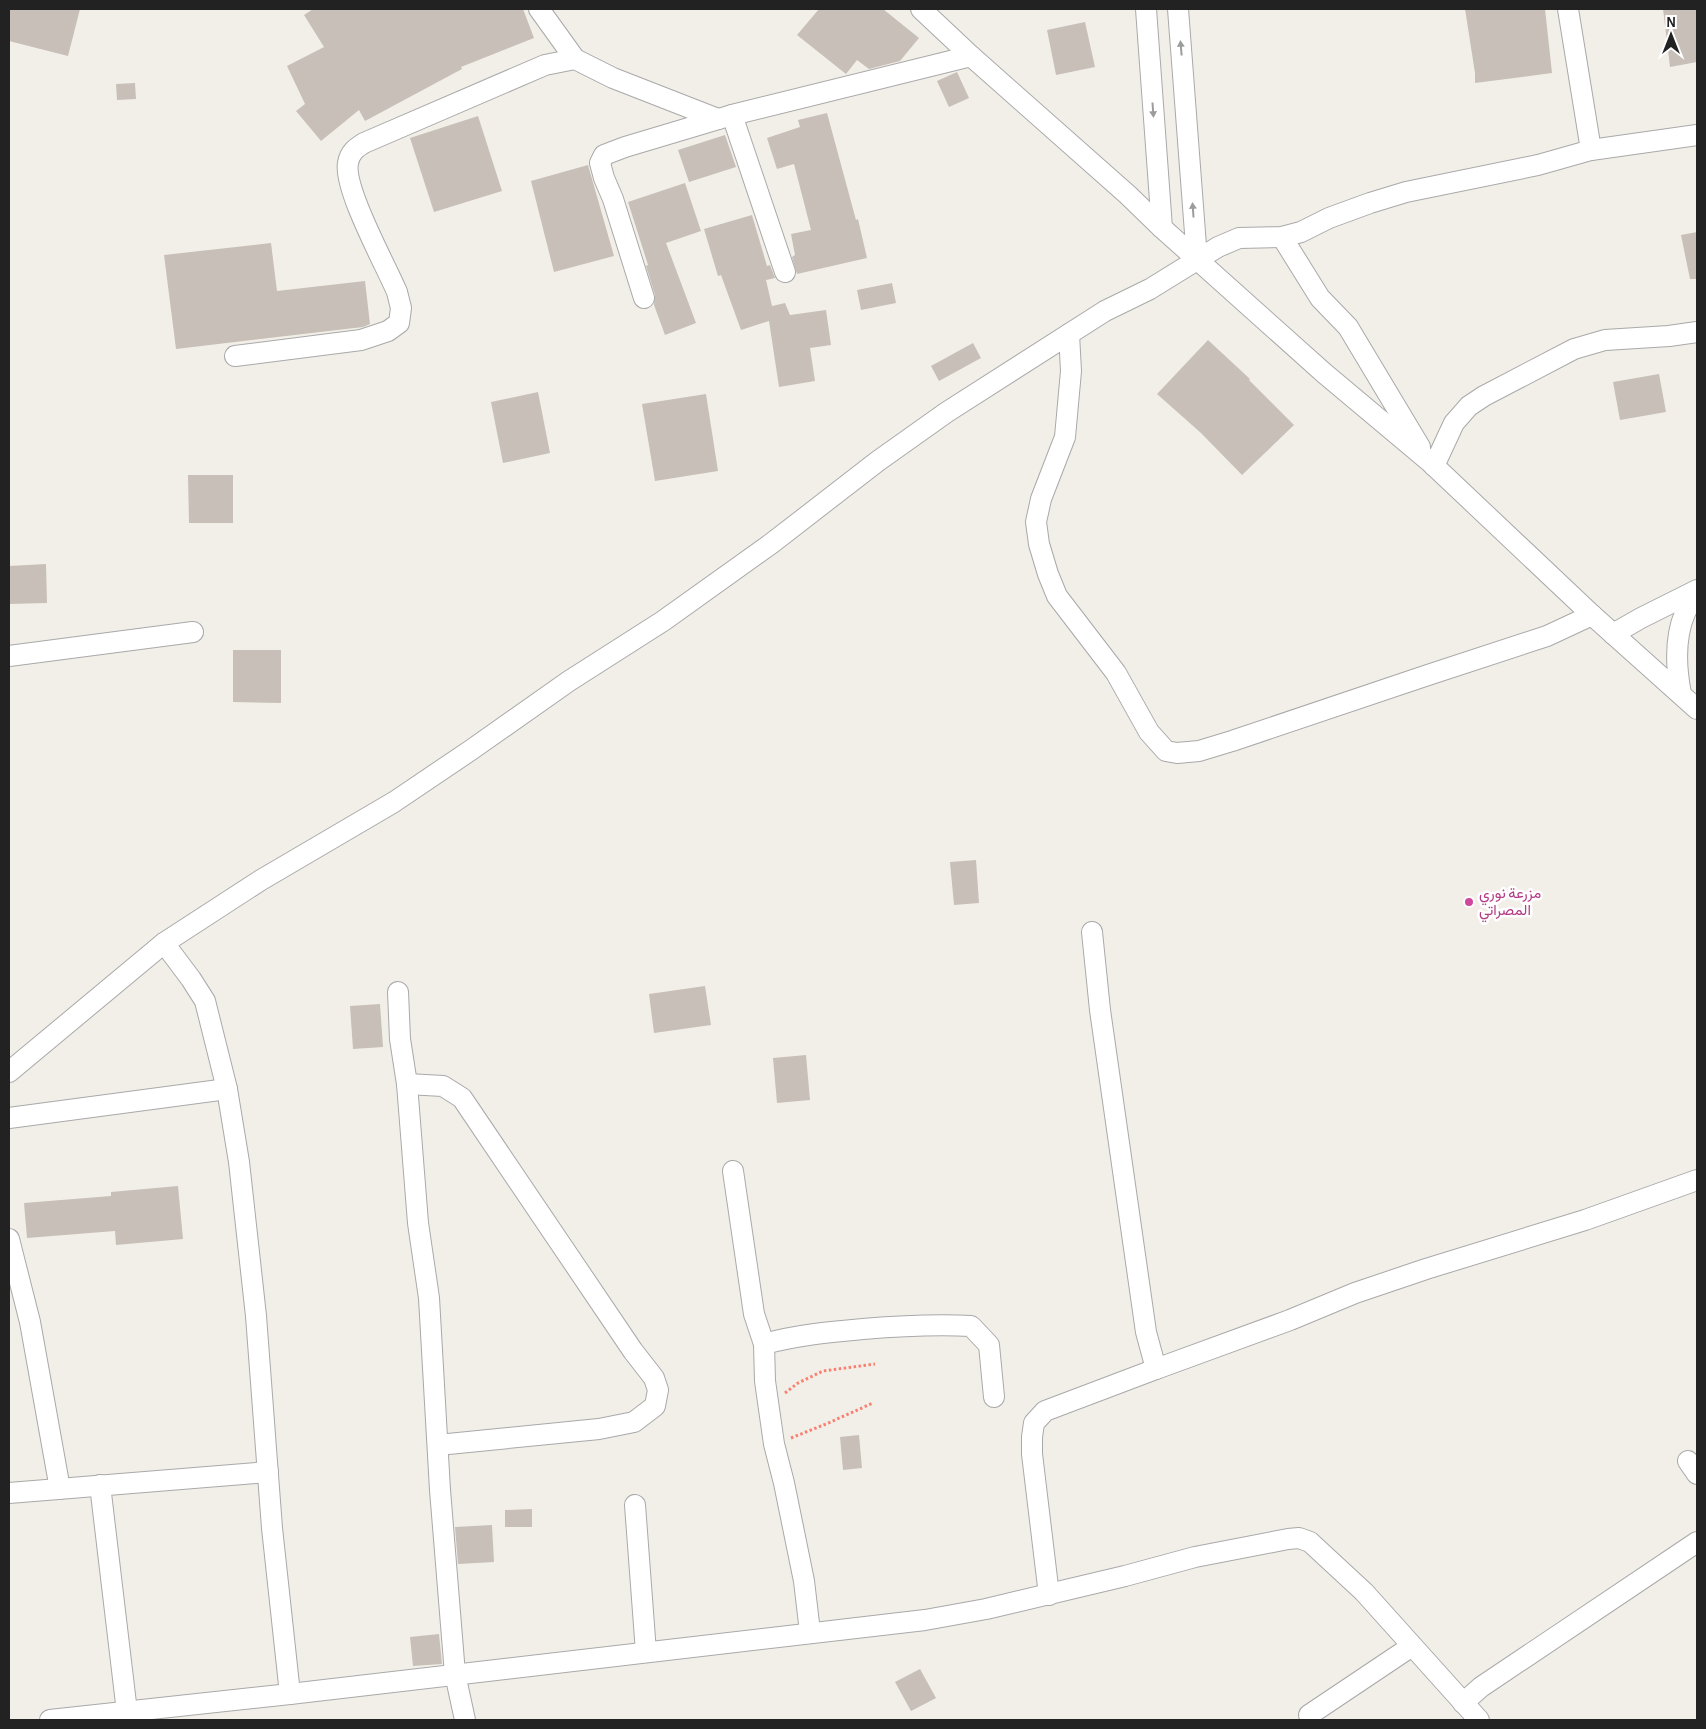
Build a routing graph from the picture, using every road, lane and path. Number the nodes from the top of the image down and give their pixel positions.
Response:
1 (539, 9) edge
2 (921, 9) edge
3 (1146, 9) edge
4 (1178, 9) edge
5 (1568, 9) edge
6 (971, 56) junction
7 (575, 59) junction
8 (725, 117) junction
9 (1697, 135) edge
10 (1591, 150) junction
11 (1162, 228) junction
12 (1282, 237) junction
13 (1197, 259) junction
14 (785, 272) dead end
15 (644, 298) dead end
16 (1697, 332) edge
17 (1069, 334) junction
18 (235, 356) dead end
19 (1431, 464) junction
20 (1697, 592) edge
21 (1592, 615) junction
22 (193, 632) dead end
23 (1613, 634) junction
24 (9, 656) edge
25 (1681, 694) junction
26 (1697, 709) edge
27 (1092, 932) dead end
28 (164, 943) junction
29 (398, 992) dead end
30 (9, 1072) edge
31 (407, 1084) junction
32 (227, 1089) junction
33 (9, 1118) edge
34 (733, 1171) dead end
35 (1697, 1180) edge
36 (9, 1239) edge
37 (764, 1344) junction
38 (875, 1364) dead end
39 (1156, 1369) junction
40 (994, 1397) dead end
41 (873, 1403) dead end
42 (768, 1406) junction
43 (774, 1444) junction
44 (438, 1445) junction
45 (268, 1472) junction
46 (100, 1486) junction
47 (60, 1489) junction
48 (9, 1493) edge
49 (635, 1504) dead end
50 (1697, 1542) edge
51 (1049, 1595) junction
52 (810, 1632) junction
53 (1412, 1646) junction
54 (646, 1652) junction
55 (455, 1674) junction
56 (290, 1694) junction
57 (1463, 1703) junction
58 (127, 1712) junction
59 (1309, 1715) dead end
60 (50, 1720) edge
61 (465, 1720) edge
62 (1479, 1720) edge

1 - 7 street
2 - 6 street
3 -> 11 street
13 -> 4 street
5 - 10 street
6 - 8 street
6 - 11 street
7 - 8 street
7 - 18 street
8 - 14 street
8 - 15 street
9 - 10 street
10 - 12 street
11 - 13 street
12 - 13 street
12 - 19 street
13 - 17 street
13 - 19 street
16 - 19 street
17 - 21 street
17 - 28 street
19 - 21 street
20 - 23 street
20 - 25 street
21 - 23 street
22 - 24 street
23 - 25 street
25 - 26 street
27 - 39 street
28 - 30 street
28 - 32 street
29 - 31 street
31 - 44 street
31 - 44 street
32 - 33 street
32 - 45 street
34 - 37 street
35 - 39 street
36 - 47 street
37 - 40 street
37 - 42 street
38 - 42 path
39 - 51 street
41 - 43 path
42 - 43 street
43 - 52 street
44 - 55 street
45 - 46 street
45 - 56 street
46 - 47 street
46 - 58 street
47 - 48 street
49 - 54 street
50 - 57 street
51 - 52 street
51 - 53 street
52 - 54 street
53 - 57 street
53 - 59 street
54 - 55 street
55 - 56 street
55 - 61 street
56 - 58 street
57 - 62 street
58 - 60 street

